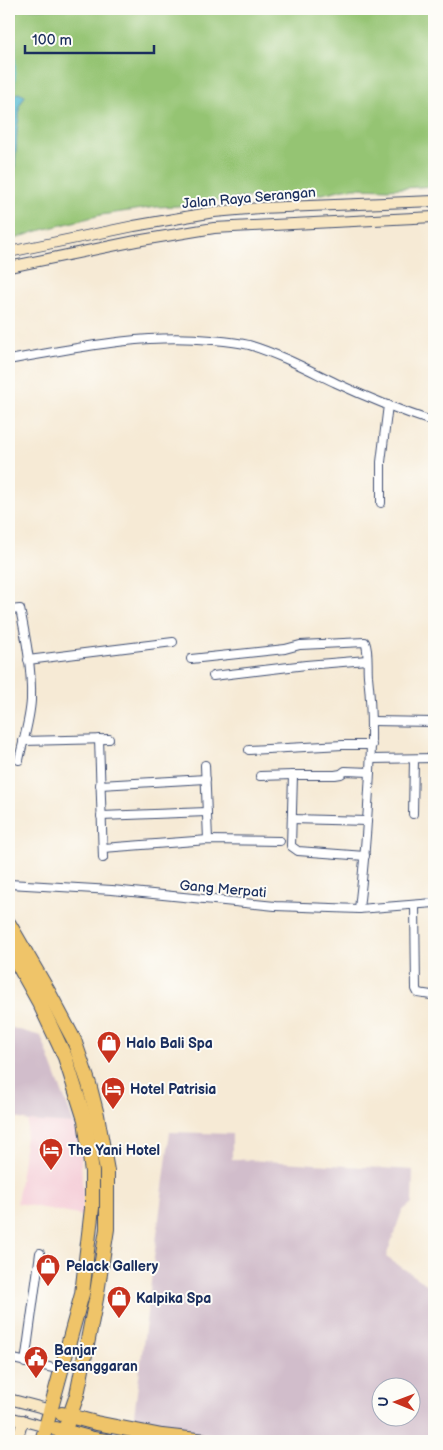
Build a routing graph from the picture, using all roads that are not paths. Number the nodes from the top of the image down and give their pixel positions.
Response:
1 (434, 201) edge
2 (434, 217) edge
3 (13, 251) edge
4 (12, 266) edge
5 (9, 360) edge
6 (388, 405) junction
7 (434, 422) edge
8 (381, 503) dead end
9 (9, 610) edge
10 (173, 642) dead end
11 (191, 659) dead end
12 (28, 660) junction
13 (367, 660) junction
14 (213, 676) dead end
15 (372, 721) junction
16 (434, 722) edge
17 (99, 739) junction
18 (109, 739) dead end
19 (23, 741) junction
20 (372, 745) junction
21 (248, 750) dead end
22 (414, 758) junction
23 (434, 758) edge
24 (371, 759) junction
25 (19, 760) dead end
26 (205, 765) dead end
27 (370, 772) junction
28 (293, 775) junction
29 (260, 776) dead end
30 (206, 779) junction
31 (100, 785) junction
32 (207, 812) junction
33 (413, 814) dead end
34 (101, 816) junction
35 (292, 819) junction
36 (367, 821) junction
37 (208, 840) junction
38 (280, 841) dead end
39 (103, 848) junction
40 (365, 856) junction
41 (103, 858) dead end
42 (9, 884) edge
43 (434, 903) edge
44 (415, 905) junction
45 (359, 909) junction
46 (9, 924) edge
47 (9, 948) edge
48 (431, 995) dead end
49 (40, 1253) dead end
50 (9, 1358) edge
51 (25, 1363) junction
52 (62, 1370) junction
53 (9, 1399) edge
54 (50, 1410) junction
55 (9, 1416) edge
56 (70, 1416) junction
57 (23, 1420) junction
58 (46, 1427) junction
59 (63, 1436) edge
60 (17, 1441) edge
61 (42, 1441) edge
62 (106, 1441) edge
63 (202, 1441) edge

1 - 3 street, Jalan Raya Serangan
2 - 4 street, Jalan Raya Serangan
5 - 6 street
6 - 7 street
6 - 8 street
9 - 12 street
10 - 12 street
11 - 13 street
12 - 19 street
13 - 14 street
13 - 15 street
15 - 16 street
15 - 20 street
17 - 18 street
17 - 19 street
17 - 31 street
19 - 25 street
20 - 21 street
20 - 24 street
22 - 23 street
22 - 24 street
22 - 33 street
24 - 27 street
26 - 30 street
27 - 28 street
27 - 36 street
28 - 29 street
28 - 35 street
30 - 31 street
30 - 32 street
31 - 34 street
32 - 34 street
32 - 37 street
34 - 39 street
35 - 36 street
35 - 40 street
36 - 40 street
37 - 38 street
37 - 39 street
39 - 41 street
40 - 45 street
42 - 45 street, Gang Merpati
43 - 44 street, Gang Merpati
44 - 45 street, Gang Merpati
44 - 48 street
46 - 56 highway
47 - 52 highway
49 - 51 street
50 - 51 street
51 - 52 street
52 - 54 highway
53 - 54 street
54 - 56 highway
54 - 58 highway
55 - 57 street
56 - 59 highway
56 - 63 highway
57 - 58 street
57 - 60 street
58 - 59 highway
58 - 61 highway
59 - 62 highway

